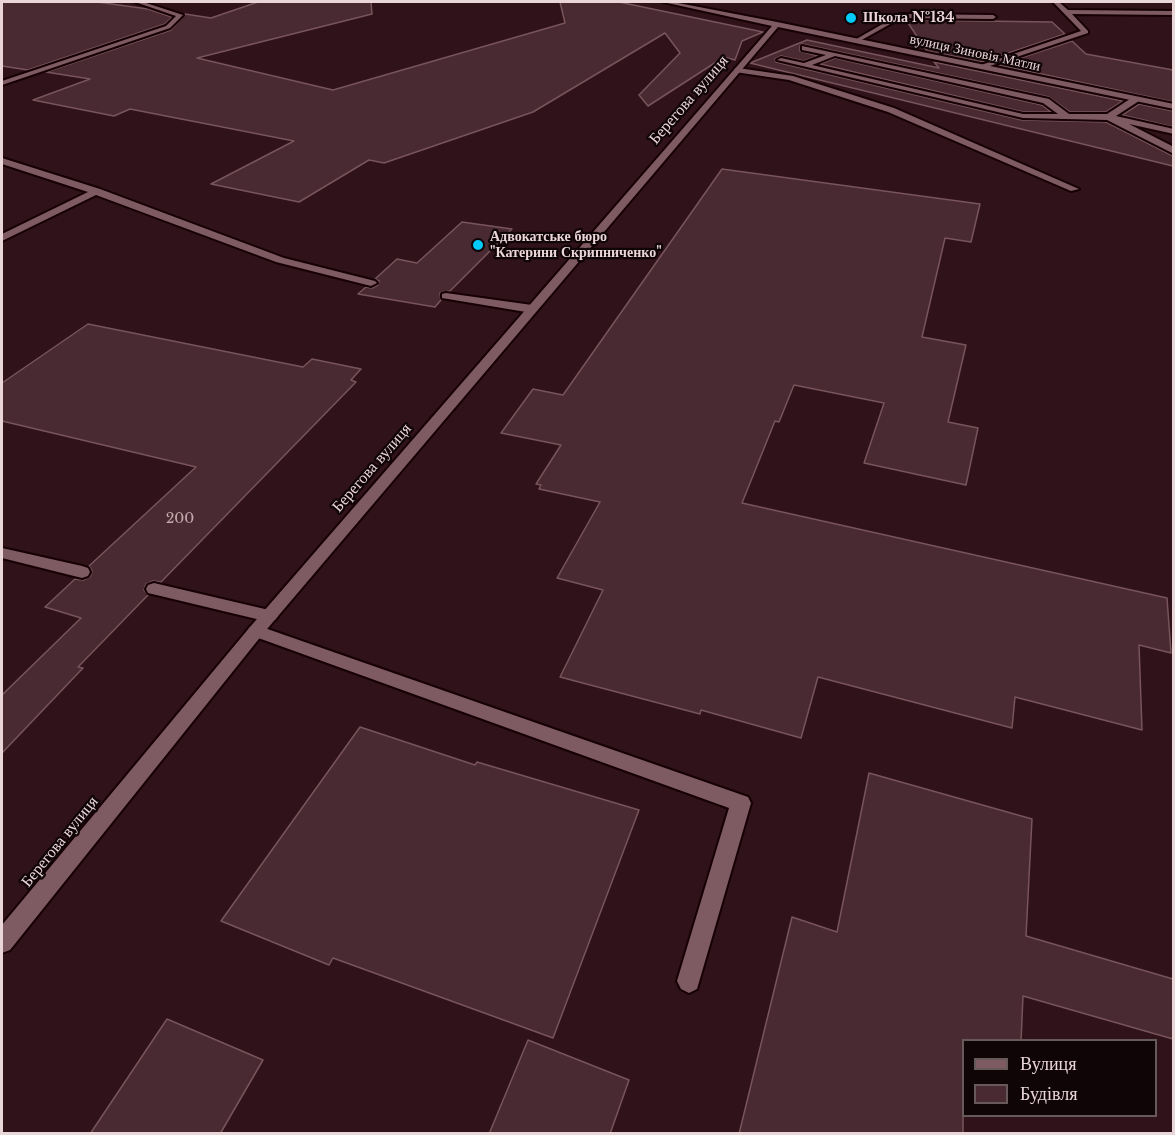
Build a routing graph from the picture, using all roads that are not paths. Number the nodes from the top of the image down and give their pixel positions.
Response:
1 (138, 2) edge
2 (666, 2) edge
3 (1056, 2) edge
4 (1067, 12) junction
5 (1173, 13) edge
6 (993, 17) dead end
7 (777, 24) junction
8 (856, 41) junction
9 (805, 48) dead end
10 (835, 54) junction
11 (781, 60) dead end
12 (804, 65) junction
13 (984, 68) junction
14 (738, 70) junction
15 (2, 83) edge
16 (1136, 99) junction
17 (1173, 107) edge
18 (1067, 117) junction
19 (1109, 117) junction
20 (1173, 132) edge
21 (1173, 151) edge
22 (2, 161) edge
23 (1074, 189) dead end
24 (97, 191) junction
25 (2, 238) edge
26 (371, 283) dead end
27 (446, 296) dead end
28 (532, 309) junction
29 (2, 554) edge
30 (82, 572) dead end
31 (154, 589) dead end
32 (269, 616) junction
33 (256, 631) junction
34 (2, 942) edge
35 (690, 981) dead end

1 - 15 street
2 - 7 street, вулиця Зиновія Матли
3 - 4 street
4 - 5 street
4 - 13 street
6 - 8 street
7 - 8 street, вулиця Зиновія Матли
7 - 14 street, Берегова вулиця
8 - 13 street, вулиця Зиновія Матли
9 - 10 street
10 - 12 street
10 - 18 street
11 - 12 street
12 - 18 street
13 - 16 street, вулиця Зиновія Матли
14 - 23 street
14 - 28 street, Берегова вулиця
16 - 17 street, вулиця Зиновія Матли
16 - 19 street
18 - 19 street
19 - 20 street
19 - 21 street
22 - 24 street
24 - 25 street
24 - 26 street
27 - 28 street
28 - 32 street, Берегова вулиця
29 - 30 street
31 - 32 street
32 - 33 street, Берегова вулиця
33 - 34 street, Берегова вулиця
33 - 35 street

